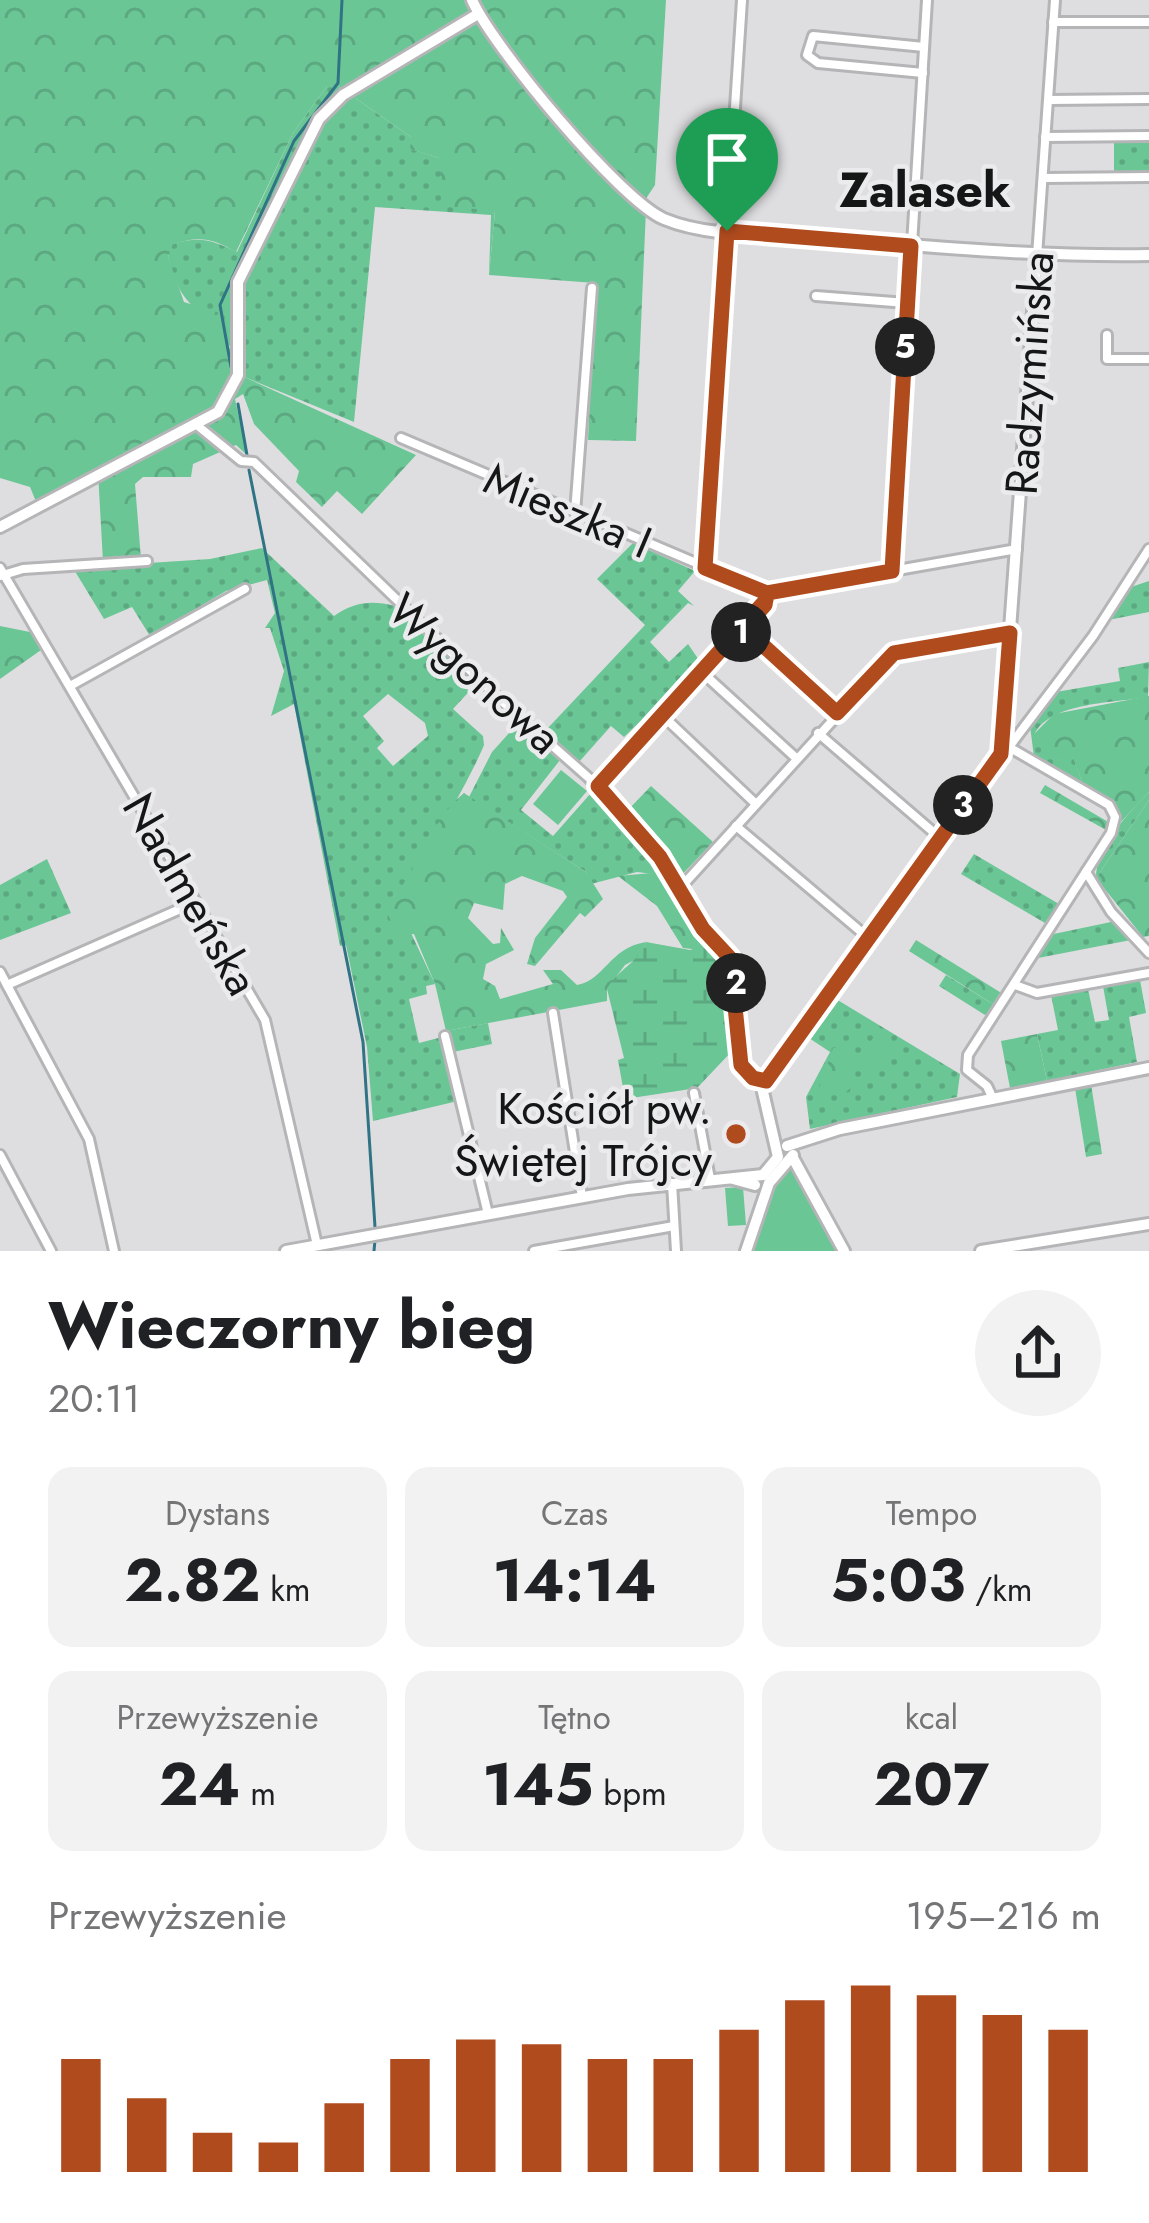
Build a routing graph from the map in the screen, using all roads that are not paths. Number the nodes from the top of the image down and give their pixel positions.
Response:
1 (472, 0) edge
2 (742, 0) edge
3 (927, 0) edge
4 (1055, 0) edge
5 (478, 14) junction
6 (1053, 22) junction
7 (1149, 22) edge
8 (924, 46) junction
9 (922, 73) junction
10 (1149, 99) edge
11 (1048, 100) junction
12 (1149, 136) edge
13 (1045, 137) junction
14 (1043, 178) junction
15 (1149, 178) edge
16 (727, 231) junction
17 (911, 246) junction
18 (1037, 256) junction
19 (1149, 256) edge
20 (592, 288) dead end
21 (816, 296) dead end
22 (907, 303) junction
23 (1106, 335) dead end
24 (1149, 359) edge
25 (198, 426) junction
26 (401, 438) dead end
27 (575, 513) junction
28 (0, 527) edge
29 (1017, 549) junction
30 (1149, 549) edge
31 (147, 561) dead end
32 (705, 568) junction
33 (892, 571) junction
34 (1, 573) edge
35 (245, 589) dead end
36 (767, 593) junction
37 (744, 628) junction
38 (1010, 633) junction
39 (704, 674) junction
40 (70, 686) junction
41 (837, 713) junction
42 (663, 716) junction
43 (818, 733) junction
44 (1005, 746) junction
45 (796, 758) junction
46 (598, 786) junction
47 (756, 804) junction
48 (736, 826) junction
49 (940, 837) junction
50 (1086, 872) junction
51 (682, 886) junction
52 (196, 902) junction
53 (866, 936) junction
54 (1149, 953) edge
55 (0, 972) edge
56 (1149, 973) edge
57 (7, 985) junction
58 (1015, 985) junction
59 (553, 1013) dead end
60 (445, 1036) dead end
61 (1149, 1068) edge
62 (762, 1081) junction
63 (694, 1093) dead end
64 (993, 1099) junction
65 (0, 1155) edge
66 (786, 1155) junction
67 (717, 1179) junction
68 (761, 1182) junction
69 (672, 1183) junction
70 (582, 1197) junction
71 (488, 1214) junction
72 (1149, 1224) edge
73 (674, 1226) junction
74 (317, 1245) junction
75 (51, 1251) edge
76 (114, 1251) edge
77 (286, 1251) edge
78 (534, 1251) edge
79 (676, 1251) edge
80 (746, 1251) edge
81 (844, 1251) edge
82 (981, 1251) edge

1 - 5 street
2 - 16 street
3 - 8 street
4 - 6 street, Radzymińska
5 - 16 street
5 - 25 street
6 - 7 street
6 - 11 street, Radzymińska
8 - 9 street
8 - 9 street
9 - 17 street
10 - 11 street
11 - 13 street, Radzymińska
12 - 13 street
13 - 14 street, Radzymińska
14 - 15 street
14 - 18 street, Radzymińska
16 - 17 street
16 - 32 street
17 - 18 street
17 - 22 street
18 - 19 street
18 - 29 street, Radzymińska
20 - 27 street
21 - 22 street
22 - 33 street
23 - 24 street
25 - 28 street
25 - 46 street, Wygonowa
26 - 27 street, Mieszka I
27 - 32 street, Mieszka I
29 - 33 street
29 - 38 street, Radzymińska
30 - 44 street
31 - 34 street
32 - 36 street, Mieszka I
33 - 36 street
34 - 40 street, Nadmeńska
35 - 40 street
36 - 37 street
37 - 39 street
37 - 41 street
38 - 41 street
38 - 44 street, Radzymińska
39 - 42 street
39 - 45 street
40 - 52 street, Nadmeńska
41 - 43 street
42 - 46 street
42 - 47 street
43 - 45 street
43 - 49 street
44 - 49 street
44 - 50 street
45 - 47 street
46 - 51 street, Wygonowa
47 - 48 street
48 - 51 street
48 - 53 street
49 - 53 street
50 - 54 street
50 - 58 street
51 - 62 street, Wygonowa
52 - 57 street
52 - 74 street, Nadmeńska
53 - 62 street
55 - 57 street
56 - 58 street
57 - 76 street
58 - 64 street
59 - 70 street
60 - 71 street
61 - 64 street
62 - 66 street
63 - 67 street
64 - 66 street
65 - 75 street
66 - 68 street
66 - 81 street
67 - 68 street
67 - 69 street
68 - 80 street
69 - 70 street
69 - 73 street
70 - 71 street
71 - 74 street
72 - 82 street
73 - 78 street
73 - 79 street
74 - 77 street

